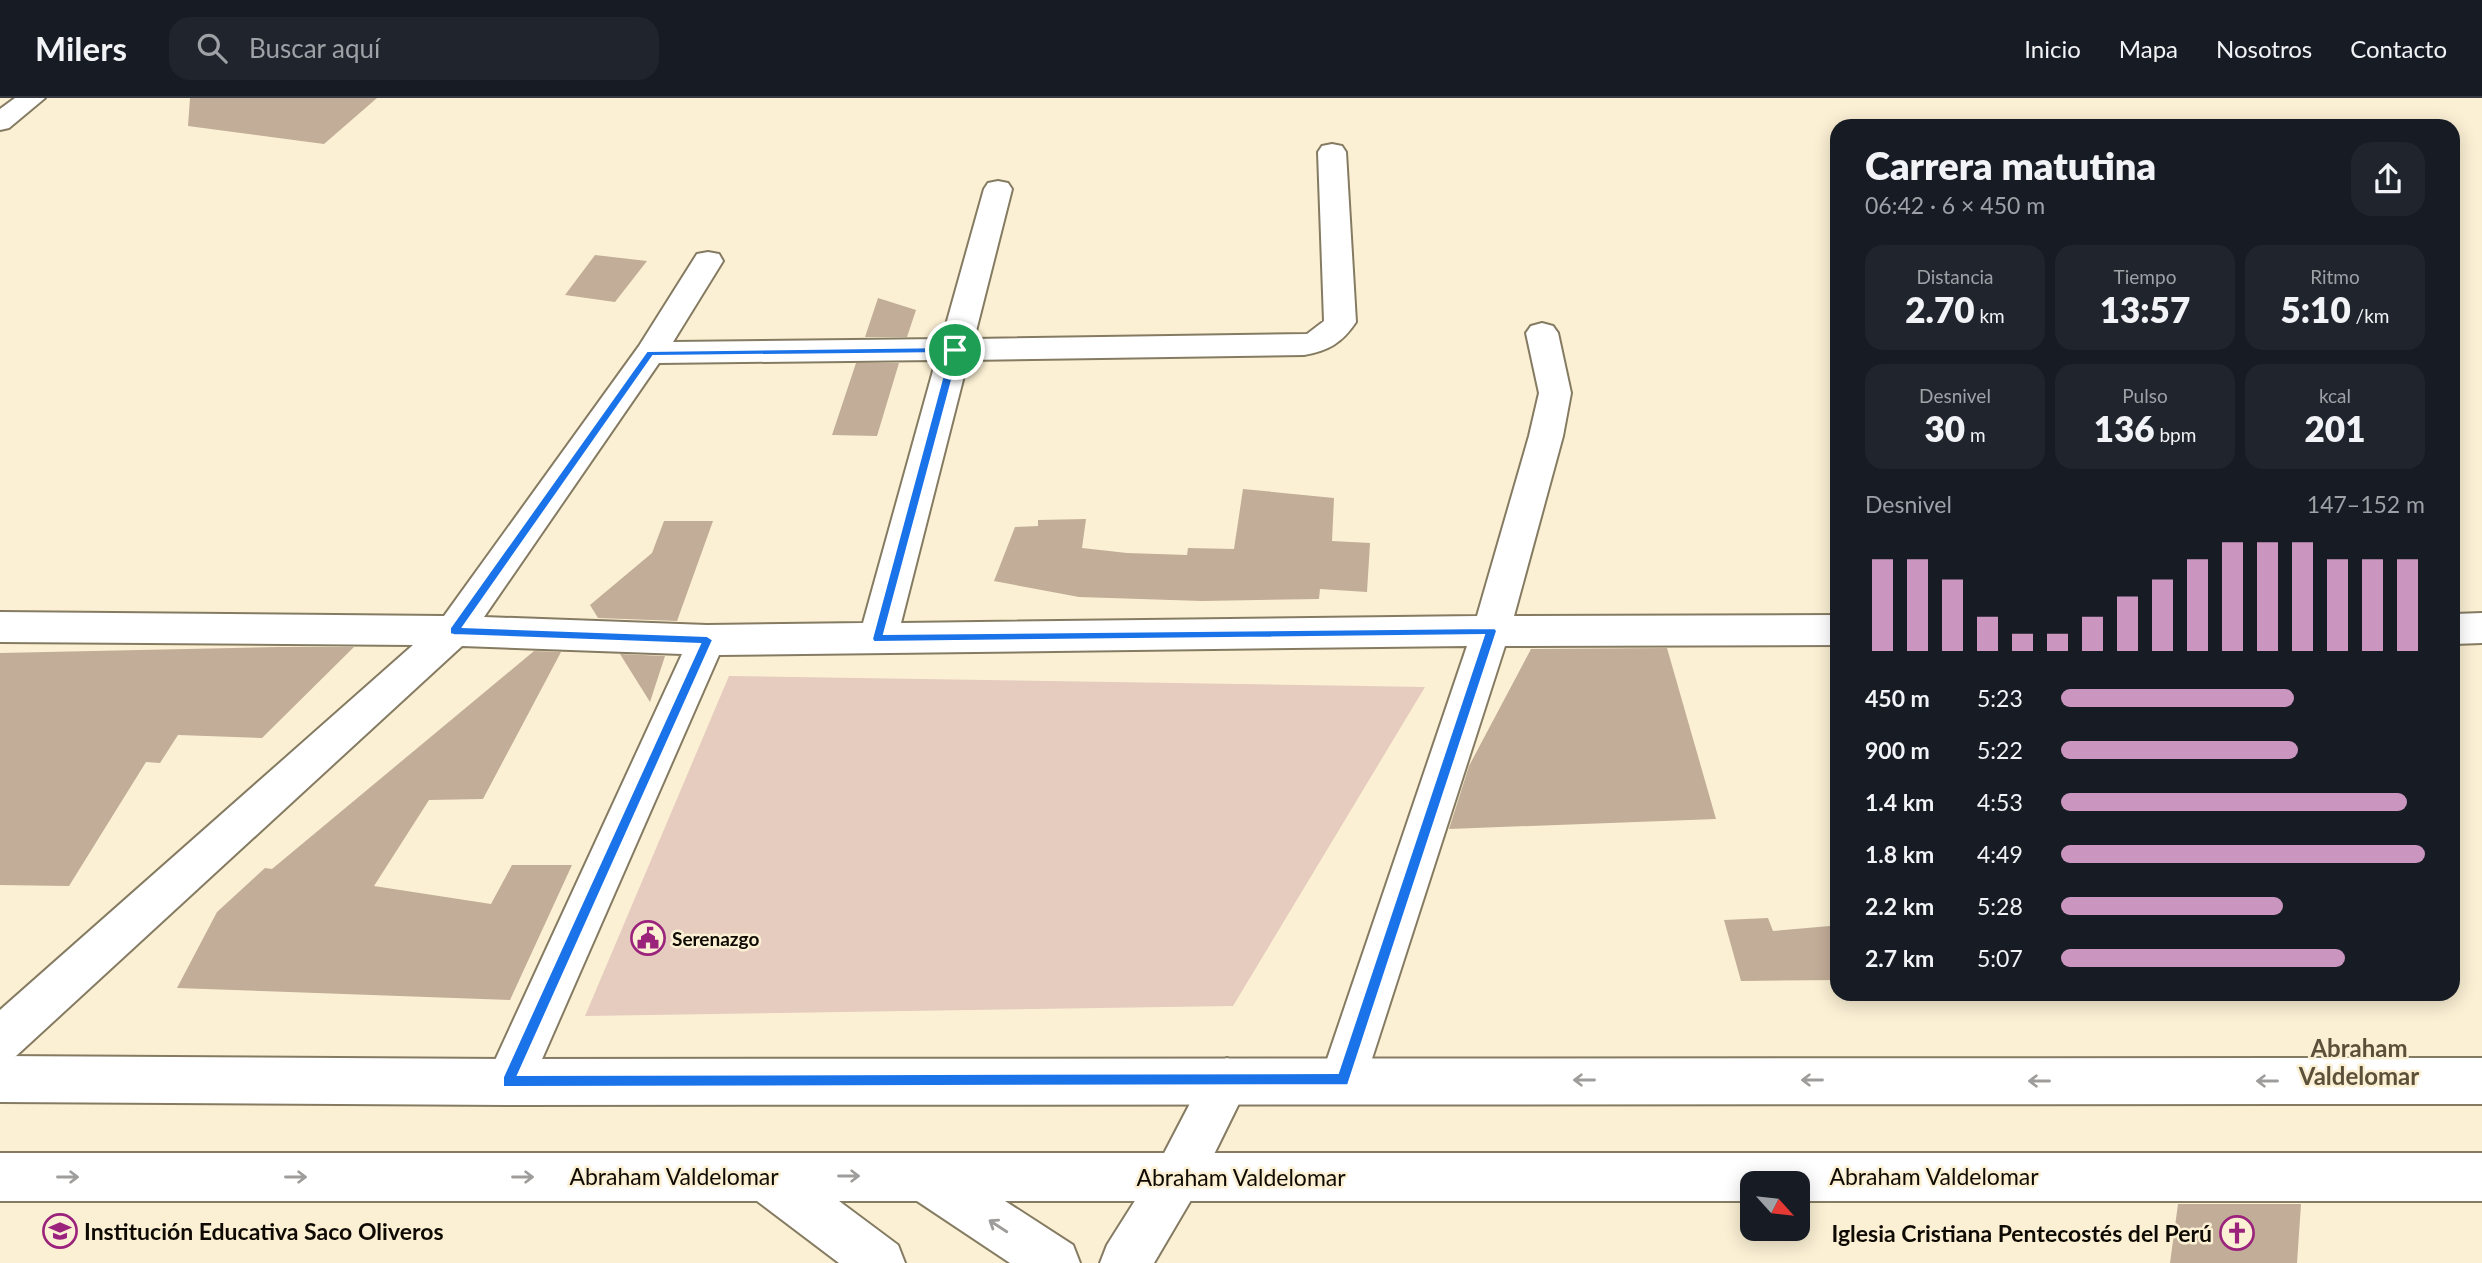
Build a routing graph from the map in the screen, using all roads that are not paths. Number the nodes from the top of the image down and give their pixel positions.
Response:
1 (32, 98) edge
2 (0, 122) edge
3 (1332, 152) dead end
4 (998, 189) dead end
5 (708, 261) dead end
6 (1542, 332) dead end
7 (955, 350) junction
8 (650, 353) junction
9 (0, 627) edge
10 (2460, 628) edge
11 (2482, 628) edge
12 (1830, 630) edge
13 (454, 631) junction
14 (1491, 631) junction
15 (878, 639) junction
16 (707, 640) junction
17 (0, 1040) edge
18 (0, 1079) edge
19 (1343, 1080) junction
20 (1227, 1081) junction
21 (2482, 1081) edge
22 (508, 1082) junction
23 (764, 1176) junction
24 (0, 1177) edge
25 (923, 1177) junction
26 (2482, 1177) edge
27 (1177, 1178) junction
28 (880, 1263) edge
29 (1055, 1263) edge
30 (1125, 1263) edge

1 - 2 street
3 - 7 street
4 - 7 street
5 - 8 street
6 - 14 street
7 - 8 street
7 - 15 street
8 - 13 street
9 - 13 street
10 - 11 street
12 - 14 street
13 - 16 street
13 - 17 street
14 - 15 street
14 - 19 street
15 - 16 street
16 - 22 street
18 - 22 street
19 - 20 street
21 -> 19 street
20 - 22 street
20 - 27 street
24 -> 23 street, Abraham Valdelomar
23 -> 25 street, Abraham Valdelomar
23 - 28 street
25 - 27 street, Abraham Valdelomar
29 -> 25 street
26 - 27 street, Abraham Valdelomar
27 - 30 street

